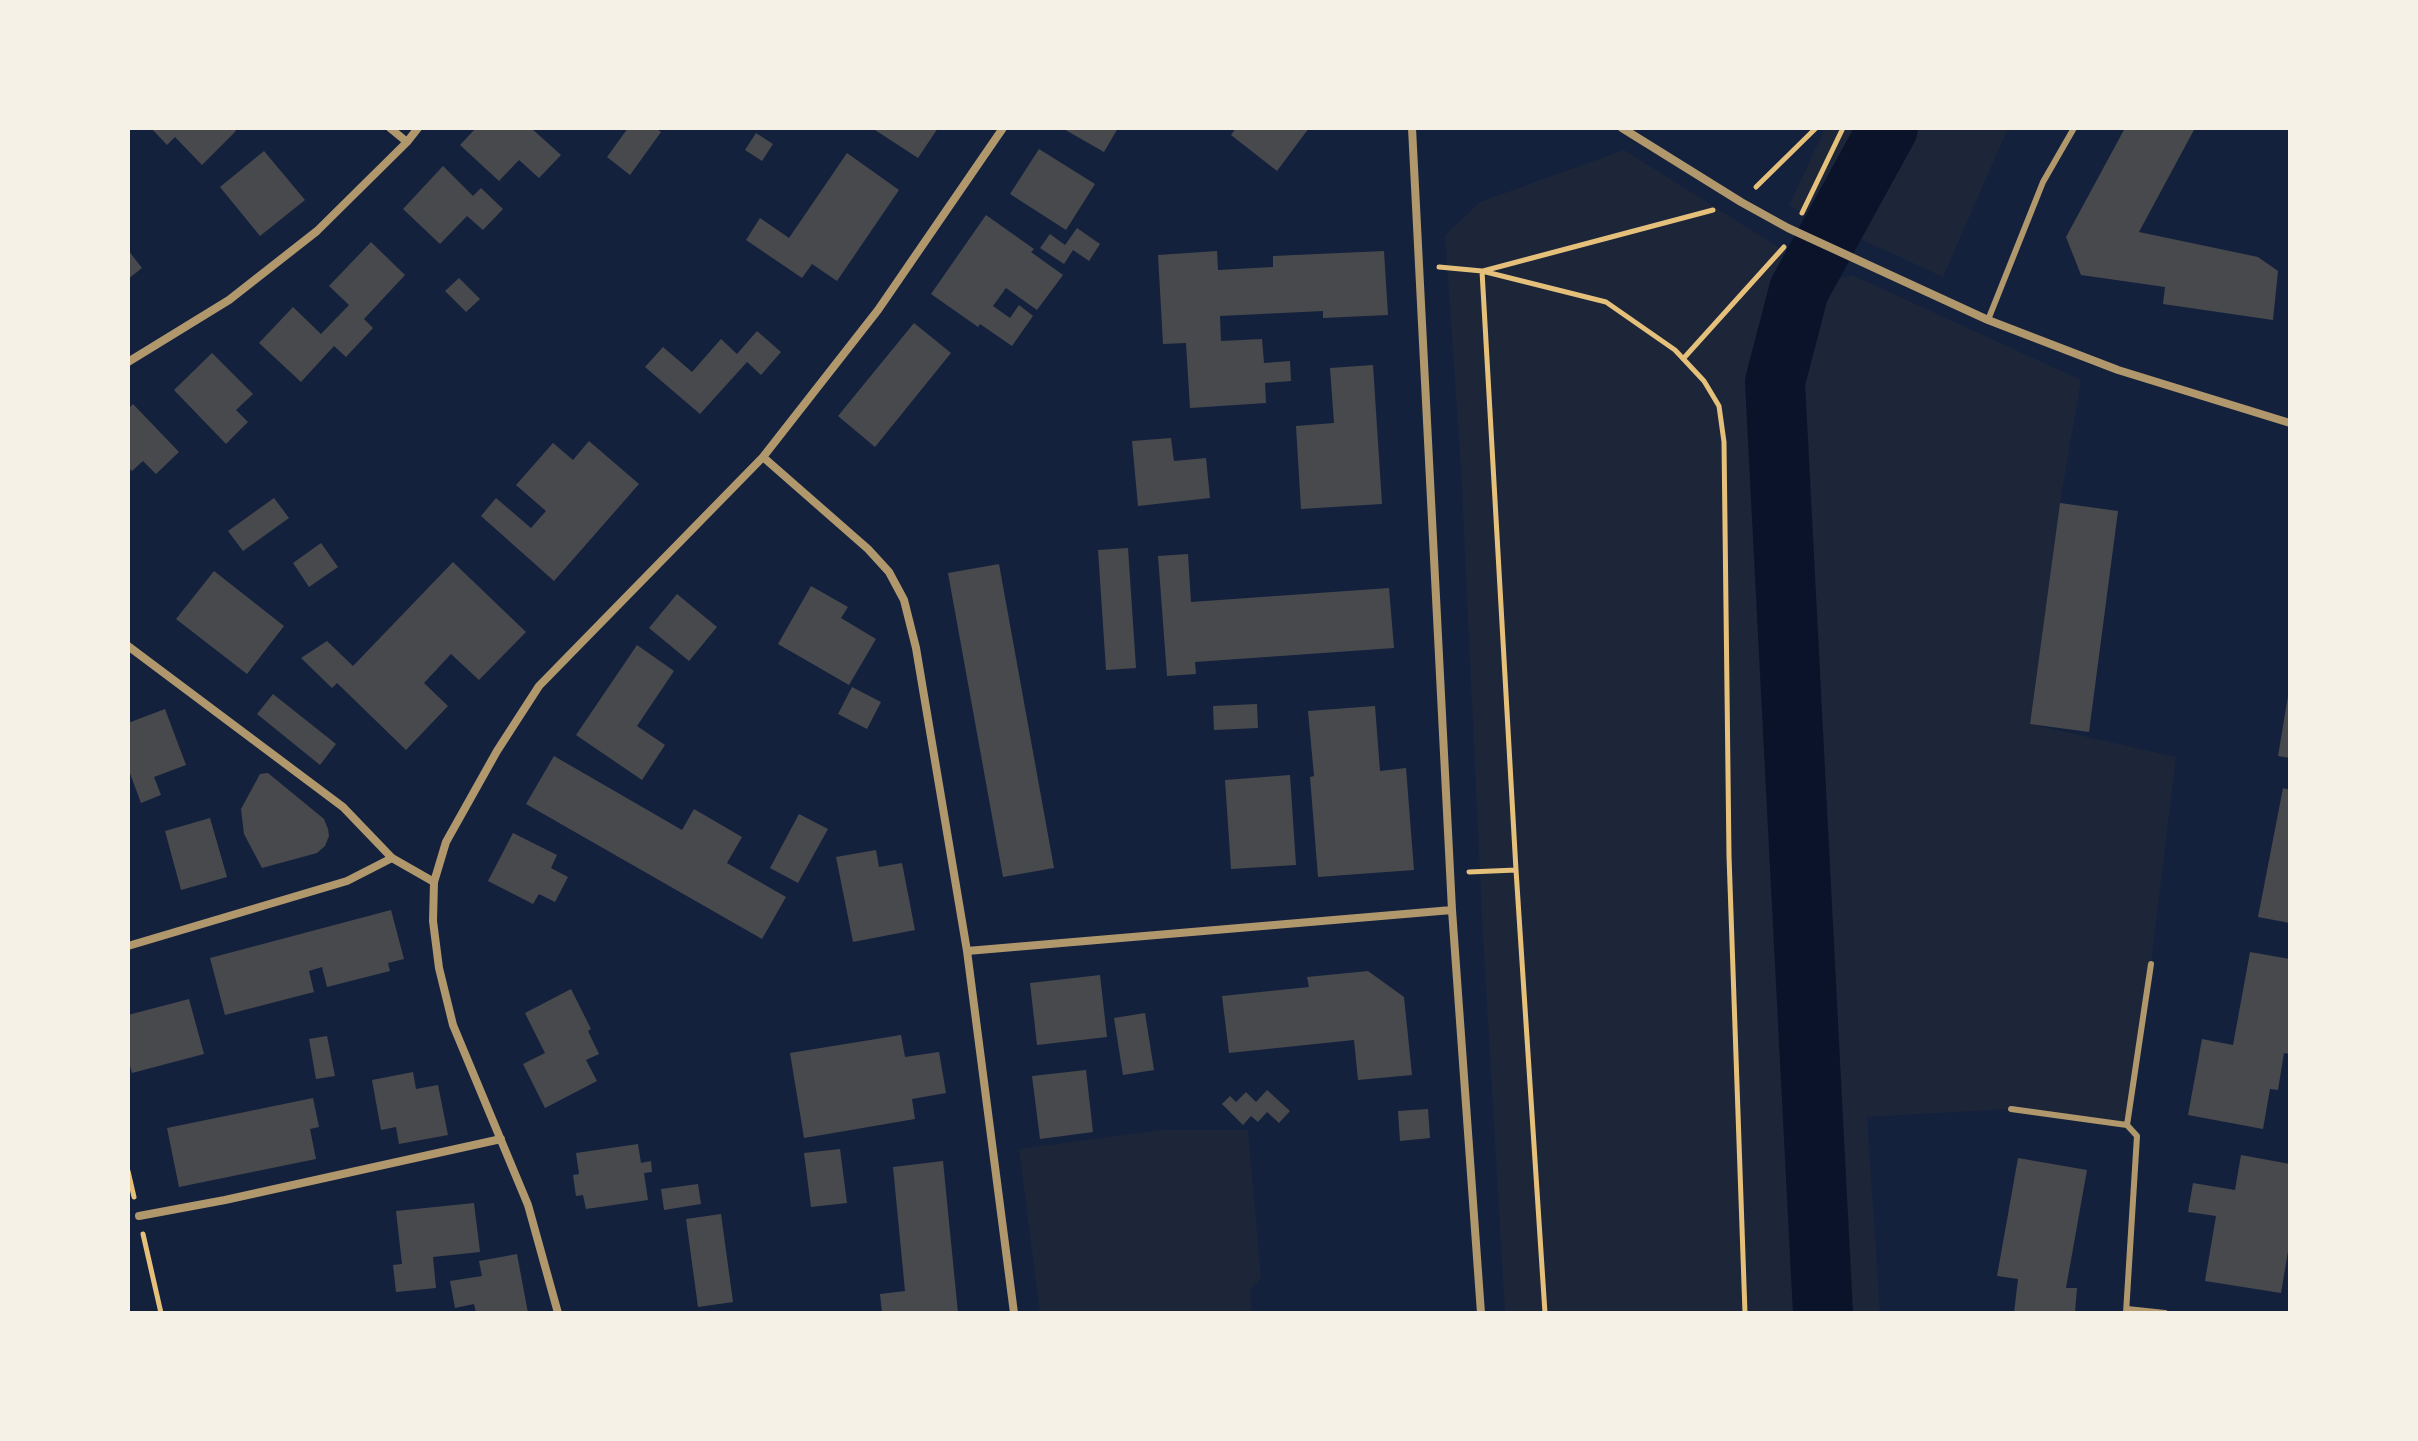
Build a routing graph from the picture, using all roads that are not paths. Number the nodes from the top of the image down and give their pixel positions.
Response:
1 (390, 128) edge
2 (418, 128) edge
3 (1003, 128) edge
4 (1412, 128) edge
5 (1622, 128) edge
6 (2074, 128) edge
7 (407, 142) junction
8 (1988, 320) junction
9 (128, 362) edge
10 (2290, 423) edge
11 (763, 457) junction
12 (128, 646) edge
13 (392, 858) junction
14 (434, 882) junction
15 (1452, 910) junction
16 (128, 946) edge
17 (967, 951) junction
18 (2151, 964) dead end
19 (2011, 1109) dead end
20 (2127, 1125) junction
21 (501, 1139) junction
22 (139, 1216) joint
23 (128, 1218) edge
24 (2126, 1311) edge
25 (558, 1313) edge
26 (1014, 1313) edge
27 (1481, 1313) edge
28 (2165, 1313) edge

1 - 7 street
2 - 7 street
3 - 11 street
4 - 15 street
5 - 8 street
6 - 8 lane
7 - 9 street
8 - 10 street
11 - 14 street
11 - 17 street
12 - 13 street
13 - 14 street
13 - 16 street
14 - 21 street
15 - 17 street
15 - 27 street
17 - 26 street
18 - 20 lane
19 - 20 lane
20 - 24 lane
21 - 22 street
21 - 25 street
22 - 23 lane
24 - 28 lane

